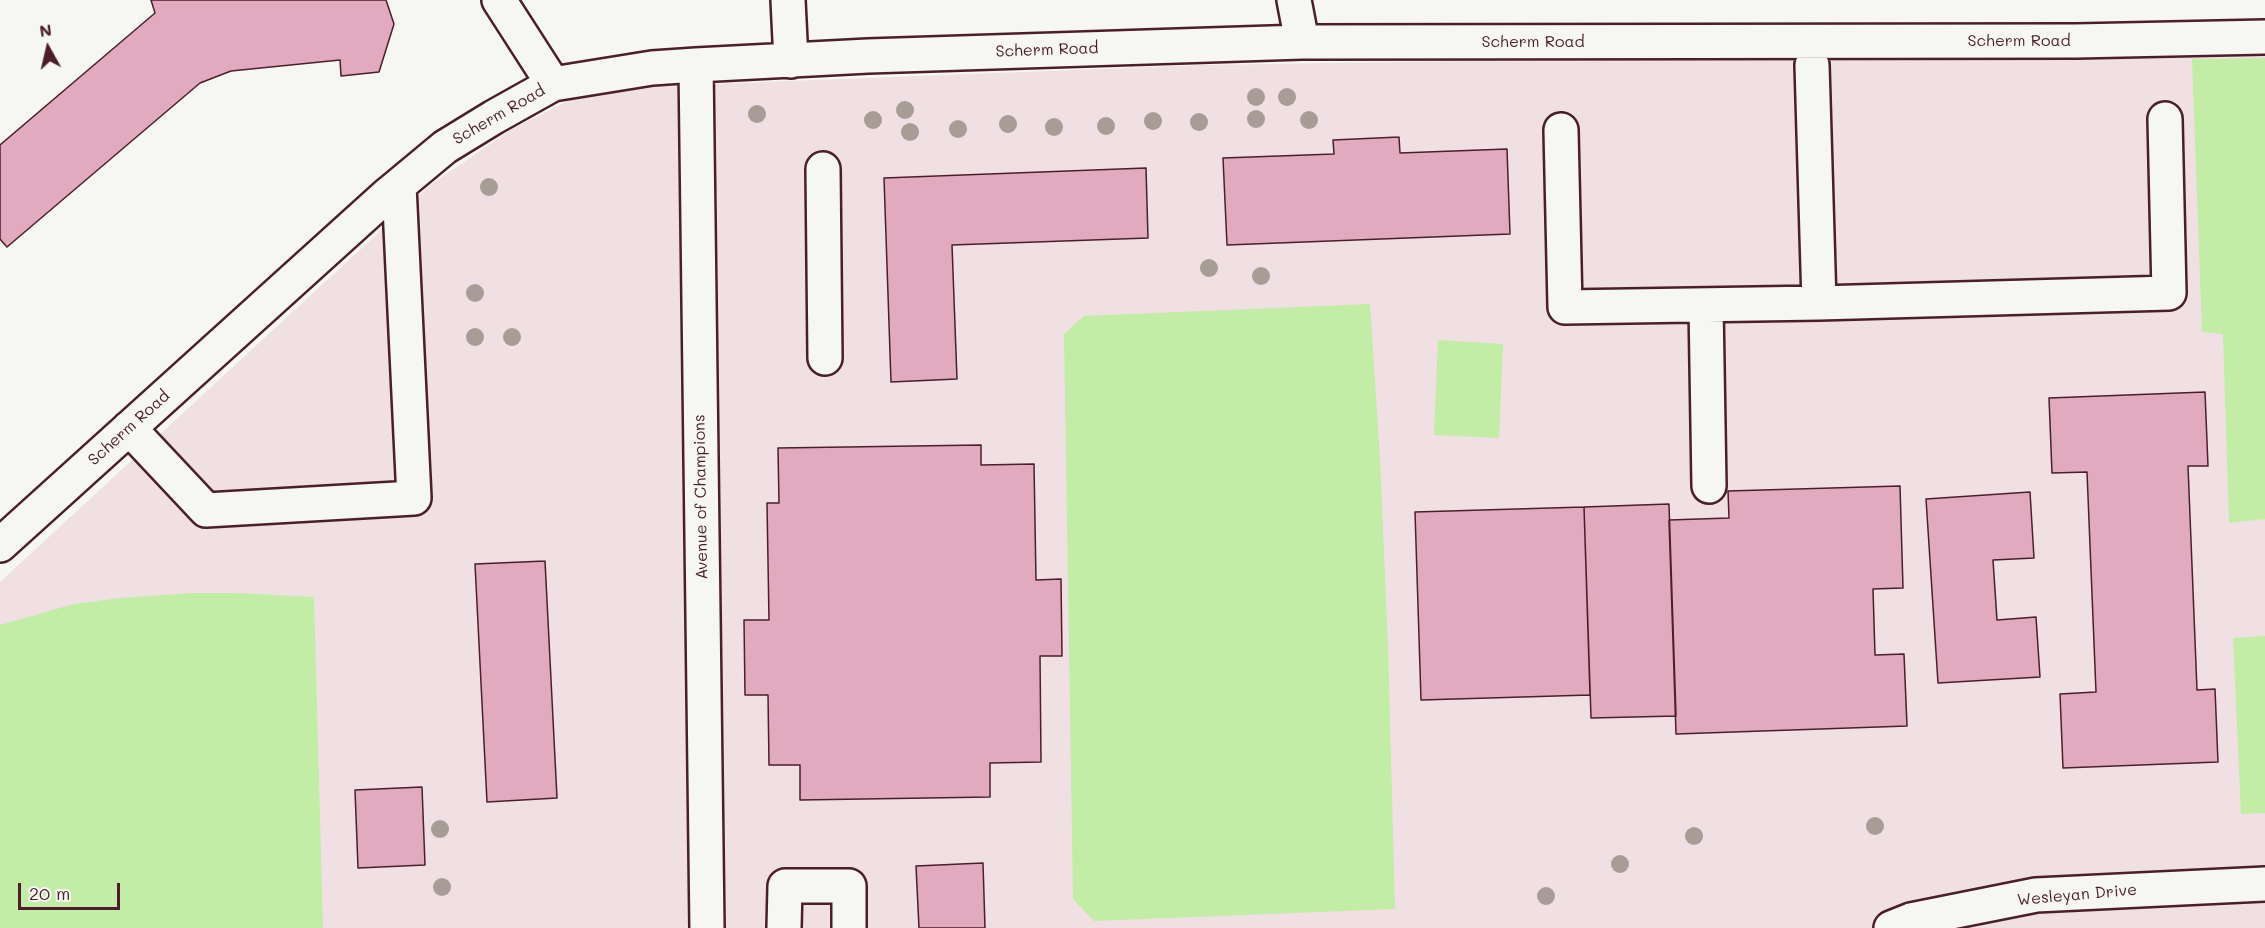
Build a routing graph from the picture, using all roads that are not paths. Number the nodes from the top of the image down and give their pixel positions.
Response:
1 (788, 0) edge
2 (1293, 0) edge
3 (503, 2) edge
4 (2265, 37) edge
5 (1302, 42) junction
6 (791, 61) junction
7 (696, 65) junction
8 (1812, 65) dead end
9 (553, 84) junction
10 (2164, 119) dead end
11 (1561, 130) dead end
12 (823, 169) dead end
13 (399, 186) junction
14 (1819, 303) junction
15 (1707, 305) junction
16 (825, 358) dead end
17 (129, 428) junction
18 (1709, 486) dead end
19 (0, 545) edge
20 (2265, 884) edge
21 (707, 928) edge
22 (784, 928) edge
23 (849, 928) edge
24 (1891, 928) edge

1 - 6 street
2 - 5 street
3 - 9 street
4 - 5 street, Scherm Road
5 - 6 street, Scherm Road
6 - 7 street, Scherm Road
7 - 9 street, Scherm Road
7 - 21 street, Avenue of Champions
8 - 14 street
9 - 13 street, Scherm Road
10 - 14 street
11 - 15 street
12 - 16 street
13 - 17 street, Scherm Road
13 - 17 street
14 - 15 street
15 - 18 street
17 - 19 street, Scherm Road
20 - 24 street, Wesleyan Drive
22 - 23 street

